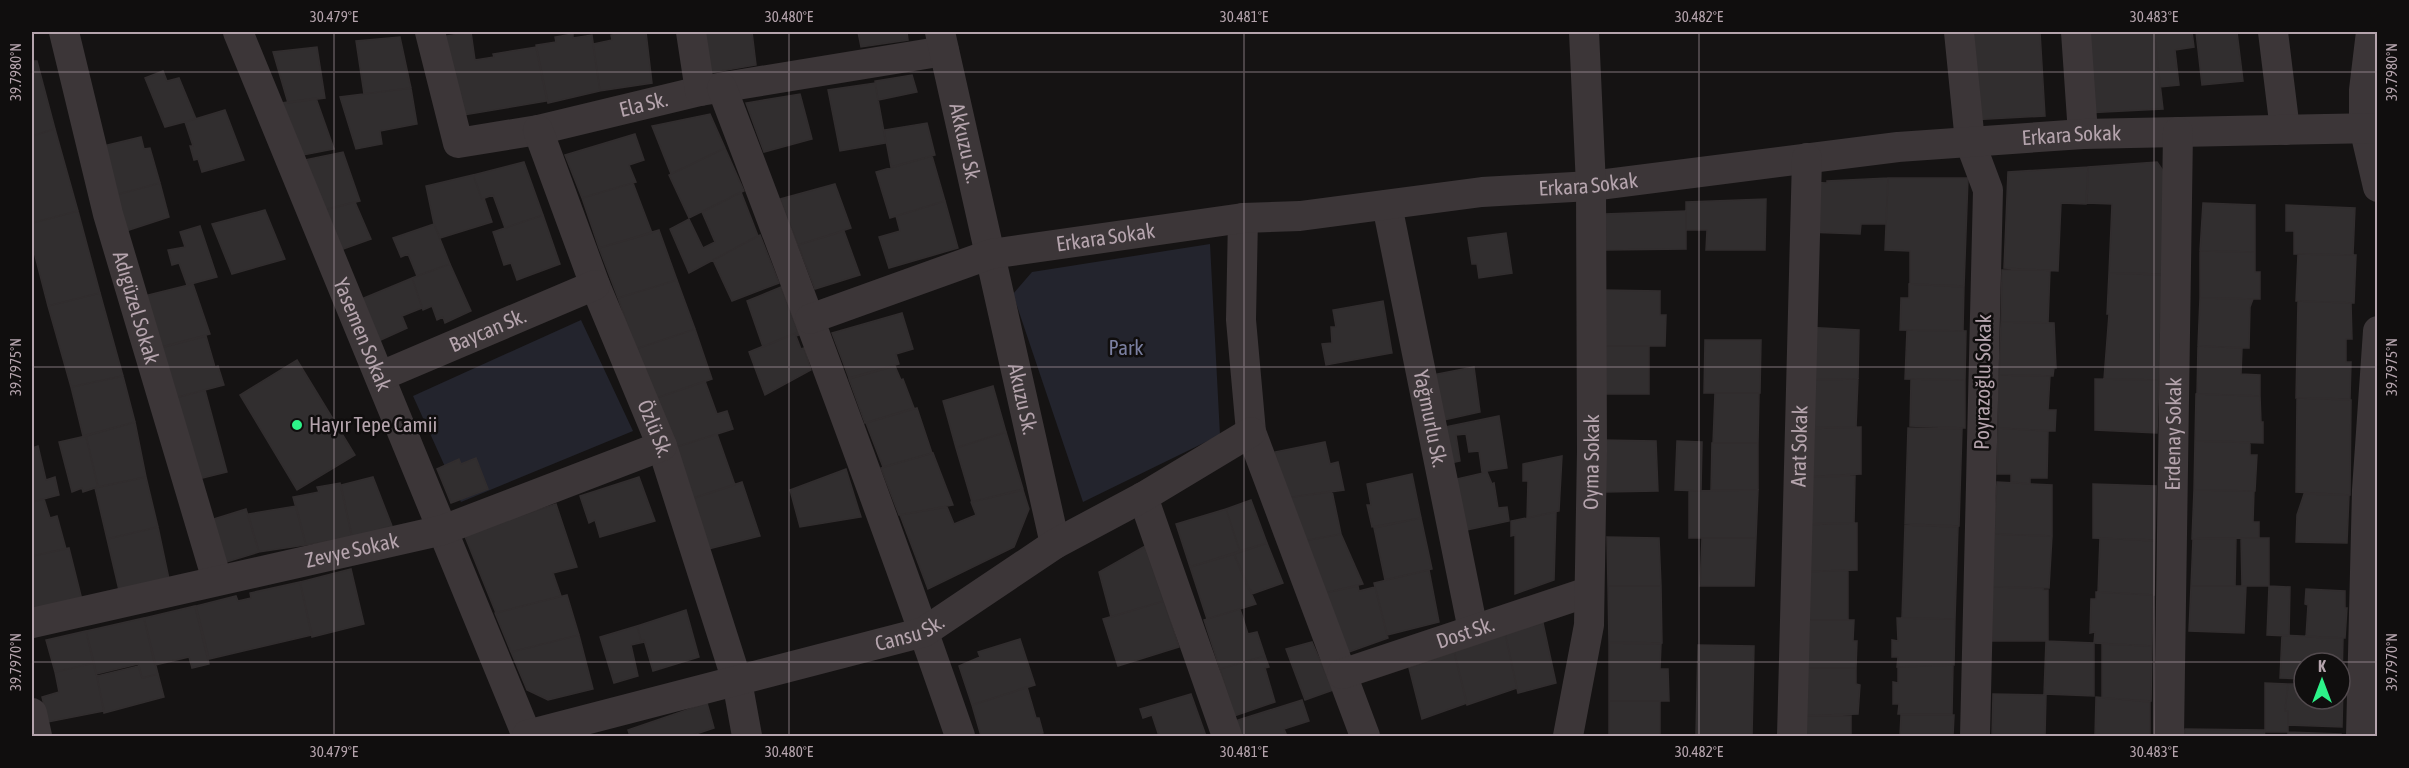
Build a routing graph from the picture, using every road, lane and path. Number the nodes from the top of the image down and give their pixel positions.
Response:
1 (64, 32) edge
2 (238, 32) edge
3 (430, 32) edge
4 (691, 32) edge
5 (1584, 32) edge
6 (1959, 32) edge
7 (2076, 32) edge
8 (2272, 32) edge
9 (2370, 32) edge
10 (942, 41) edge
11 (711, 89) junction
12 (2371, 128) edge
13 (538, 130) junction
14 (2286, 130) junction
15 (2178, 132) junction
16 (2083, 134) junction
17 (1970, 142) junction
18 (1807, 158) junction
19 (1591, 186) junction
20 (2378, 187) edge
21 (1387, 205) junction
22 (1243, 218) junction
23 (991, 254) junction
24 (595, 285) junction
25 (810, 319) junction
26 (2378, 331) edge
27 (381, 376) junction
28 (1251, 432) junction
29 (662, 446) junction
30 (2372, 490) edge
31 (1143, 497) junction
32 (443, 530) junction
33 (1055, 544) junction
34 (217, 580) junction
35 (1588, 592) junction
36 (32, 623) edge
37 (1473, 630) junction
38 (924, 632) junction
39 (1342, 674) junction
40 (737, 681) junction
41 (32, 713) edge
42 (37, 736) edge
43 (527, 736) edge
44 (747, 736) edge
45 (960, 736) edge
46 (1227, 736) edge
47 (1365, 736) edge
48 (1568, 736) edge
49 (1792, 736) edge
50 (1975, 736) edge
51 (2169, 736) edge
52 (2361, 736) edge

1 - 34 street, Adıgüzel Sokak
2 - 27 street, Yasemen Sokak
3 - 13 street, Ela Sk.
4 - 11 street
5 - 19 street, Oyma Sokak
6 - 17 street, Poyrazoğlu Sokak
7 - 16 street
8 - 14 street
9 - 12 street
10 - 11 street, Ela Sk.
10 - 23 street, Akkuzu Sk.
11 - 13 street, Ela Sk.
11 - 25 street
12 - 14 street, Erkara Sokak
12 - 20 street
13 - 24 street, Özlü Sk.
14 - 15 street, Erkara Sokak
15 - 16 street, Erkara Sokak
15 - 51 street, Erdenay Sokak
16 - 17 street, Erkara Sokak
17 - 18 street, Erkara Sokak
17 - 50 street, Poyrazoğlu Sokak
18 - 19 street, Erkara Sokak
18 - 49 street, Arat Sokak
19 - 21 street, Erkara Sokak
19 - 35 street, Oyma Sokak
21 - 22 street, Erkara Sokak
21 - 37 street, Yağmurlu Sk.
22 - 23 street, Erkara Sokak
22 - 28 street
23 - 25 street, Erkara Sokak
23 - 33 street, Akuzu Sk.
24 - 27 street, Baycan Sk.
24 - 29 street, Özlü Sk.
25 - 38 street
26 - 30 street
27 - 32 street, Yasemen Sokak
28 - 31 street, Cansu Sk.
28 - 39 street
29 - 32 street, Zevye Sokak
29 - 40 street, Özlü Sk.
30 - 52 street
31 - 33 street, Cansu Sk.
31 - 46 street
32 - 34 street, Zevye Sokak
32 - 43 street, Yasemen Sokak
33 - 38 street, Cansu Sk.
34 - 36 street, Zevye Sokak
35 - 37 street, Dost Sk.
35 - 48 street, Oyma Sokak
37 - 39 street, Dost Sk.
38 - 40 street, Cansu Sk.
38 - 45 street
39 - 47 street
40 - 43 street, Cansu Sk.
40 - 44 street, Özlü Sk.
41 - 42 street

